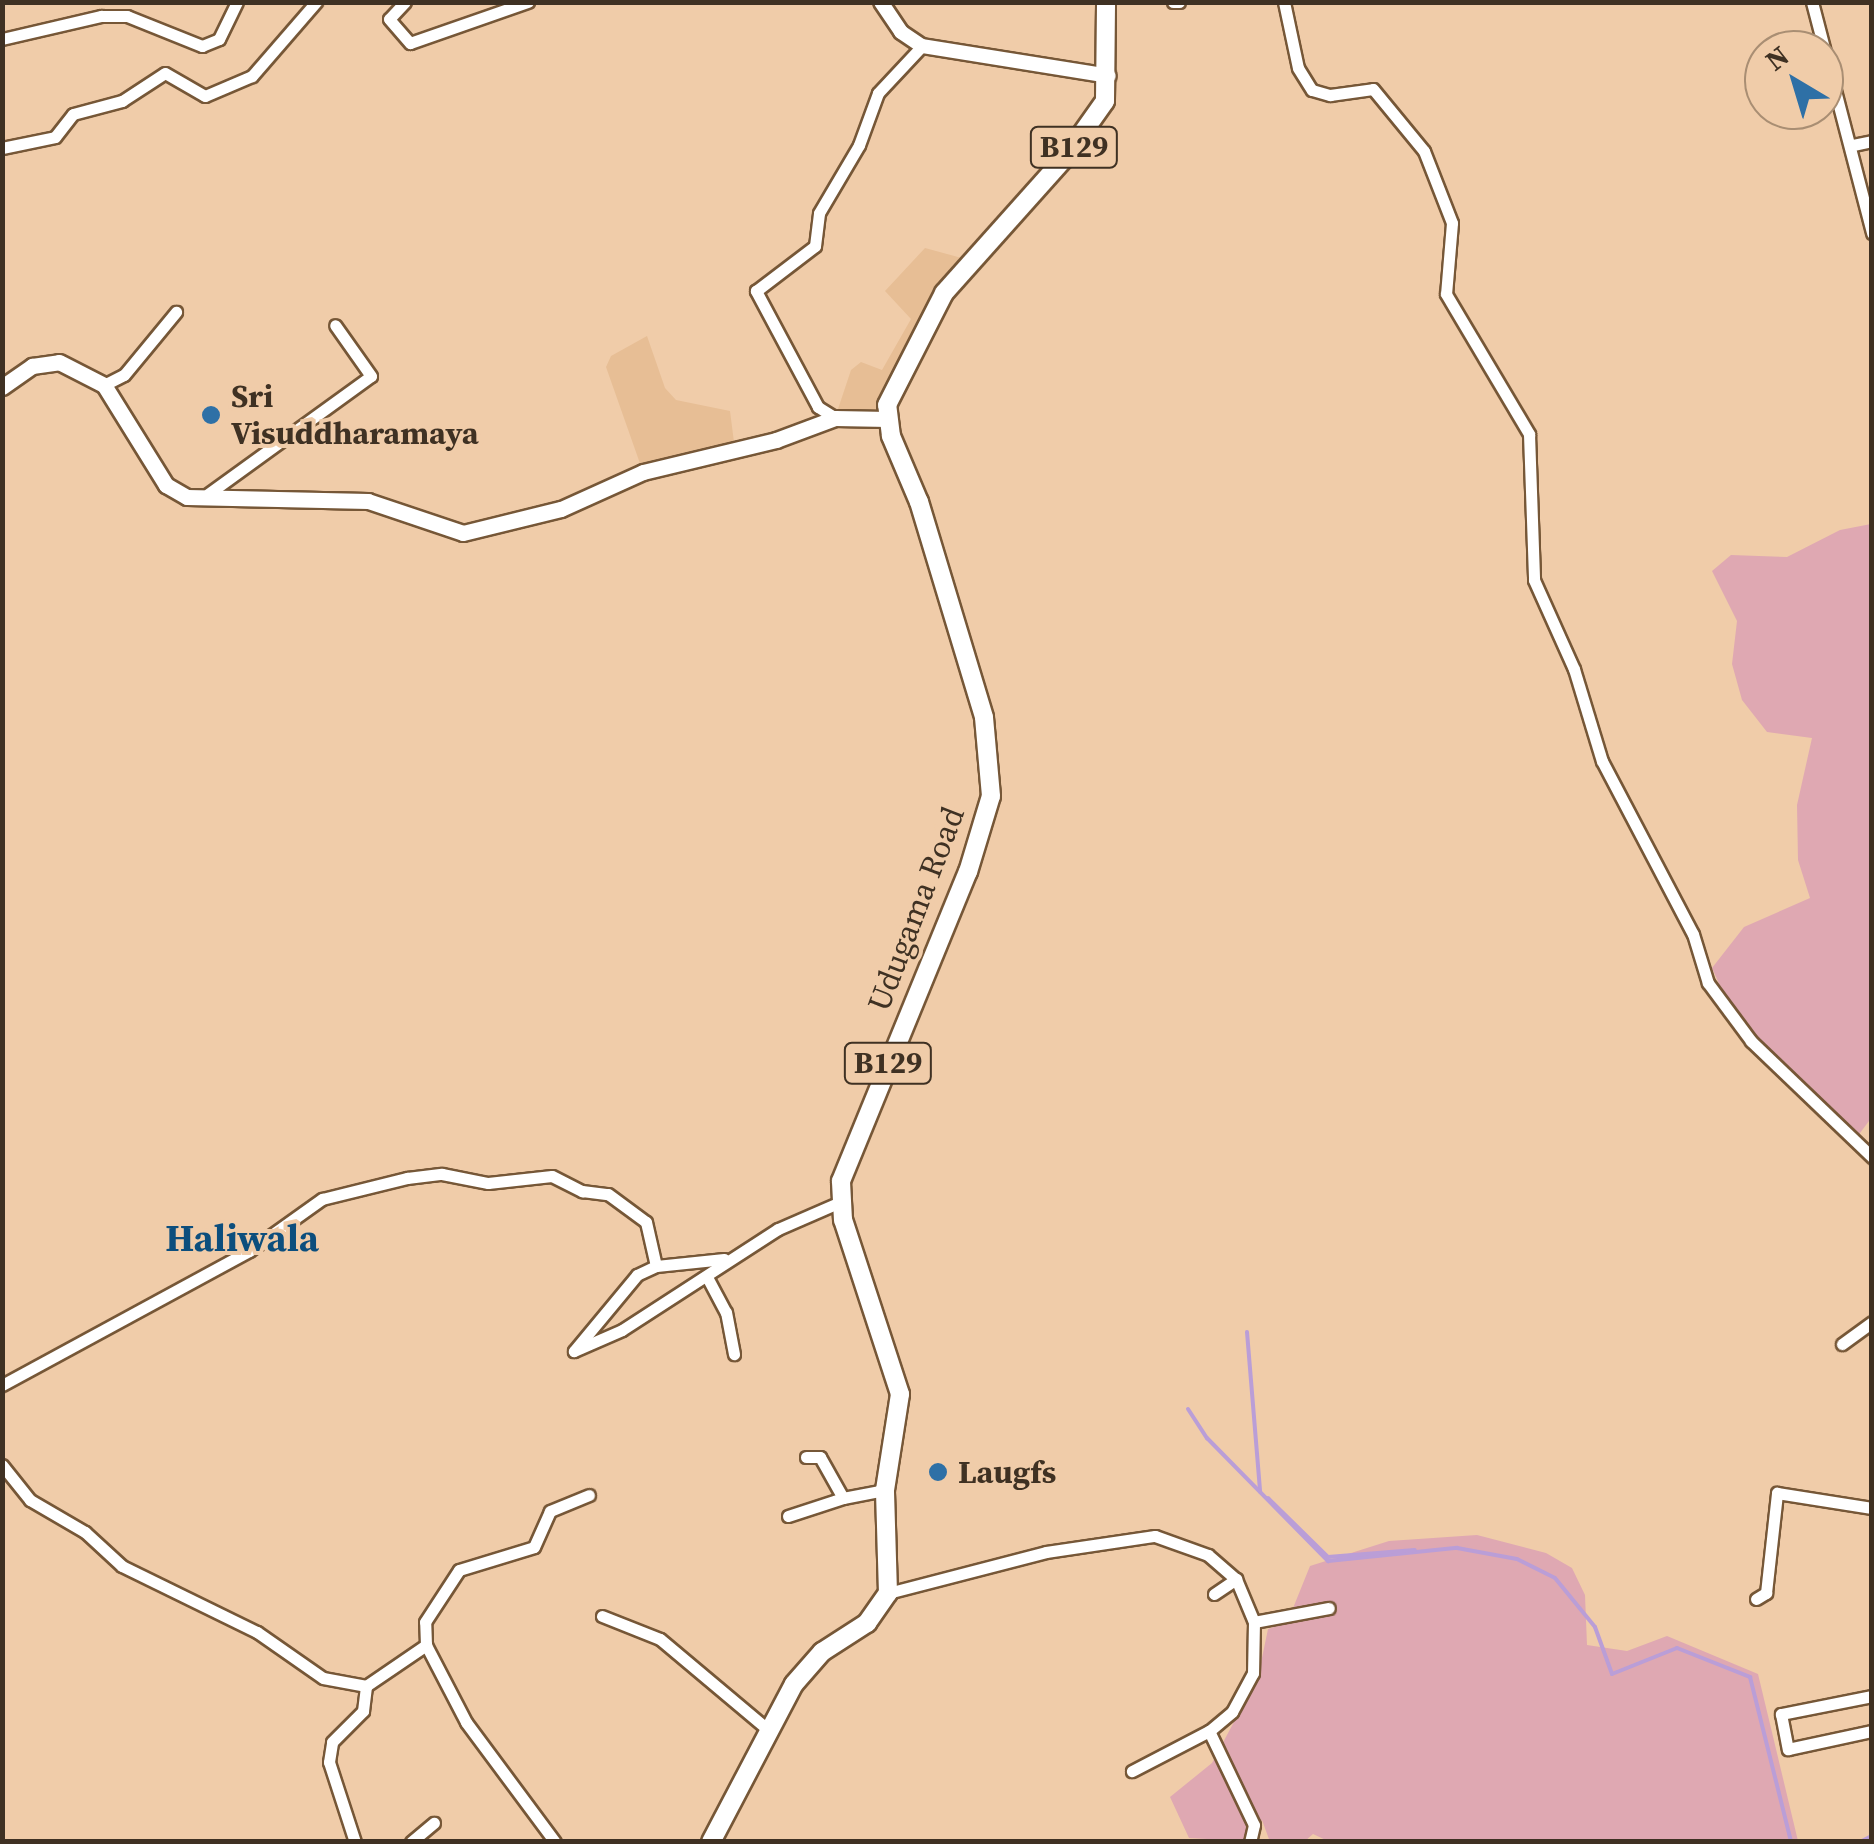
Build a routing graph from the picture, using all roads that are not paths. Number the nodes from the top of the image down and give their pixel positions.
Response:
1 (237, 2) edge
2 (316, 2) edge
3 (405, 2) edge
4 (528, 2) edge
5 (881, 2) edge
6 (1106, 2) edge
7 (1284, 2) edge
8 (1812, 2) edge
9 (2, 39) edge
10 (922, 46) junction
11 (1109, 76) junction
12 (1872, 141) edge
13 (1853, 144) junction
14 (2, 148) edge
15 (1872, 233) edge
16 (176, 312) dead end
17 (335, 325) dead end
18 (104, 385) junction
19 (2, 386) edge
20 (836, 418) junction
21 (888, 419) junction
22 (208, 494) junction
23 (1872, 1157) edge
24 (840, 1202) junction
25 (724, 1259) junction
26 (656, 1266) junction
27 (706, 1276) junction
28 (1872, 1322) edge
29 (1842, 1344) dead end
30 (734, 1354) dead end
31 (2, 1385) edge
32 (806, 1458) dead end
33 (2, 1465) edge
34 (885, 1490) junction
35 (589, 1495) dead end
36 (843, 1498) junction
37 (1872, 1508) edge
38 (788, 1516) dead end
39 (1236, 1579) junction
40 (888, 1593) junction
41 (1214, 1594) dead end
42 (1756, 1598) dead end
43 (1329, 1608) dead end
44 (602, 1616) dead end
45 (1254, 1622) junction
46 (426, 1645) junction
47 (366, 1686) junction
48 (1872, 1696) edge
49 (1209, 1731) junction
50 (1872, 1731) edge
51 (771, 1732) junction
52 (1132, 1771) dead end
53 (434, 1824) dead end
54 (354, 1842) edge
55 (411, 1842) edge
56 (555, 1842) edge
57 (711, 1842) edge
58 (1250, 1842) edge

1 - 9 street
2 - 14 street
3 - 4 street
5 - 10 street
6 - 11 main road, B129
7 - 23 street
8 - 13 street
10 - 11 street
10 - 20 street
11 - 21 main road, B129
12 - 13 street
13 - 15 street
16 - 18 street
17 - 22 street
18 - 19 main road
18 - 22 main road
20 - 21 main road
20 - 22 main road
21 - 24 main road, Udugama Road / B129
24 - 25 street
24 - 34 main road, Udugama Road / B129
25 - 26 street
25 - 27 street
26 - 27 street
26 - 31 street
27 - 30 street
28 - 29 street
32 - 36 street
33 - 47 street
34 - 36 street
34 - 40 main road, Udugama Road / B129
35 - 46 street
36 - 38 street
37 - 42 street
39 - 40 street
39 - 41 street
39 - 45 street
40 - 51 main road
43 - 45 street
44 - 51 street
45 - 49 street
46 - 47 street
46 - 56 street
47 - 54 street
48 - 50 street
49 - 52 street
49 - 58 street
51 - 57 main road
53 - 55 street

